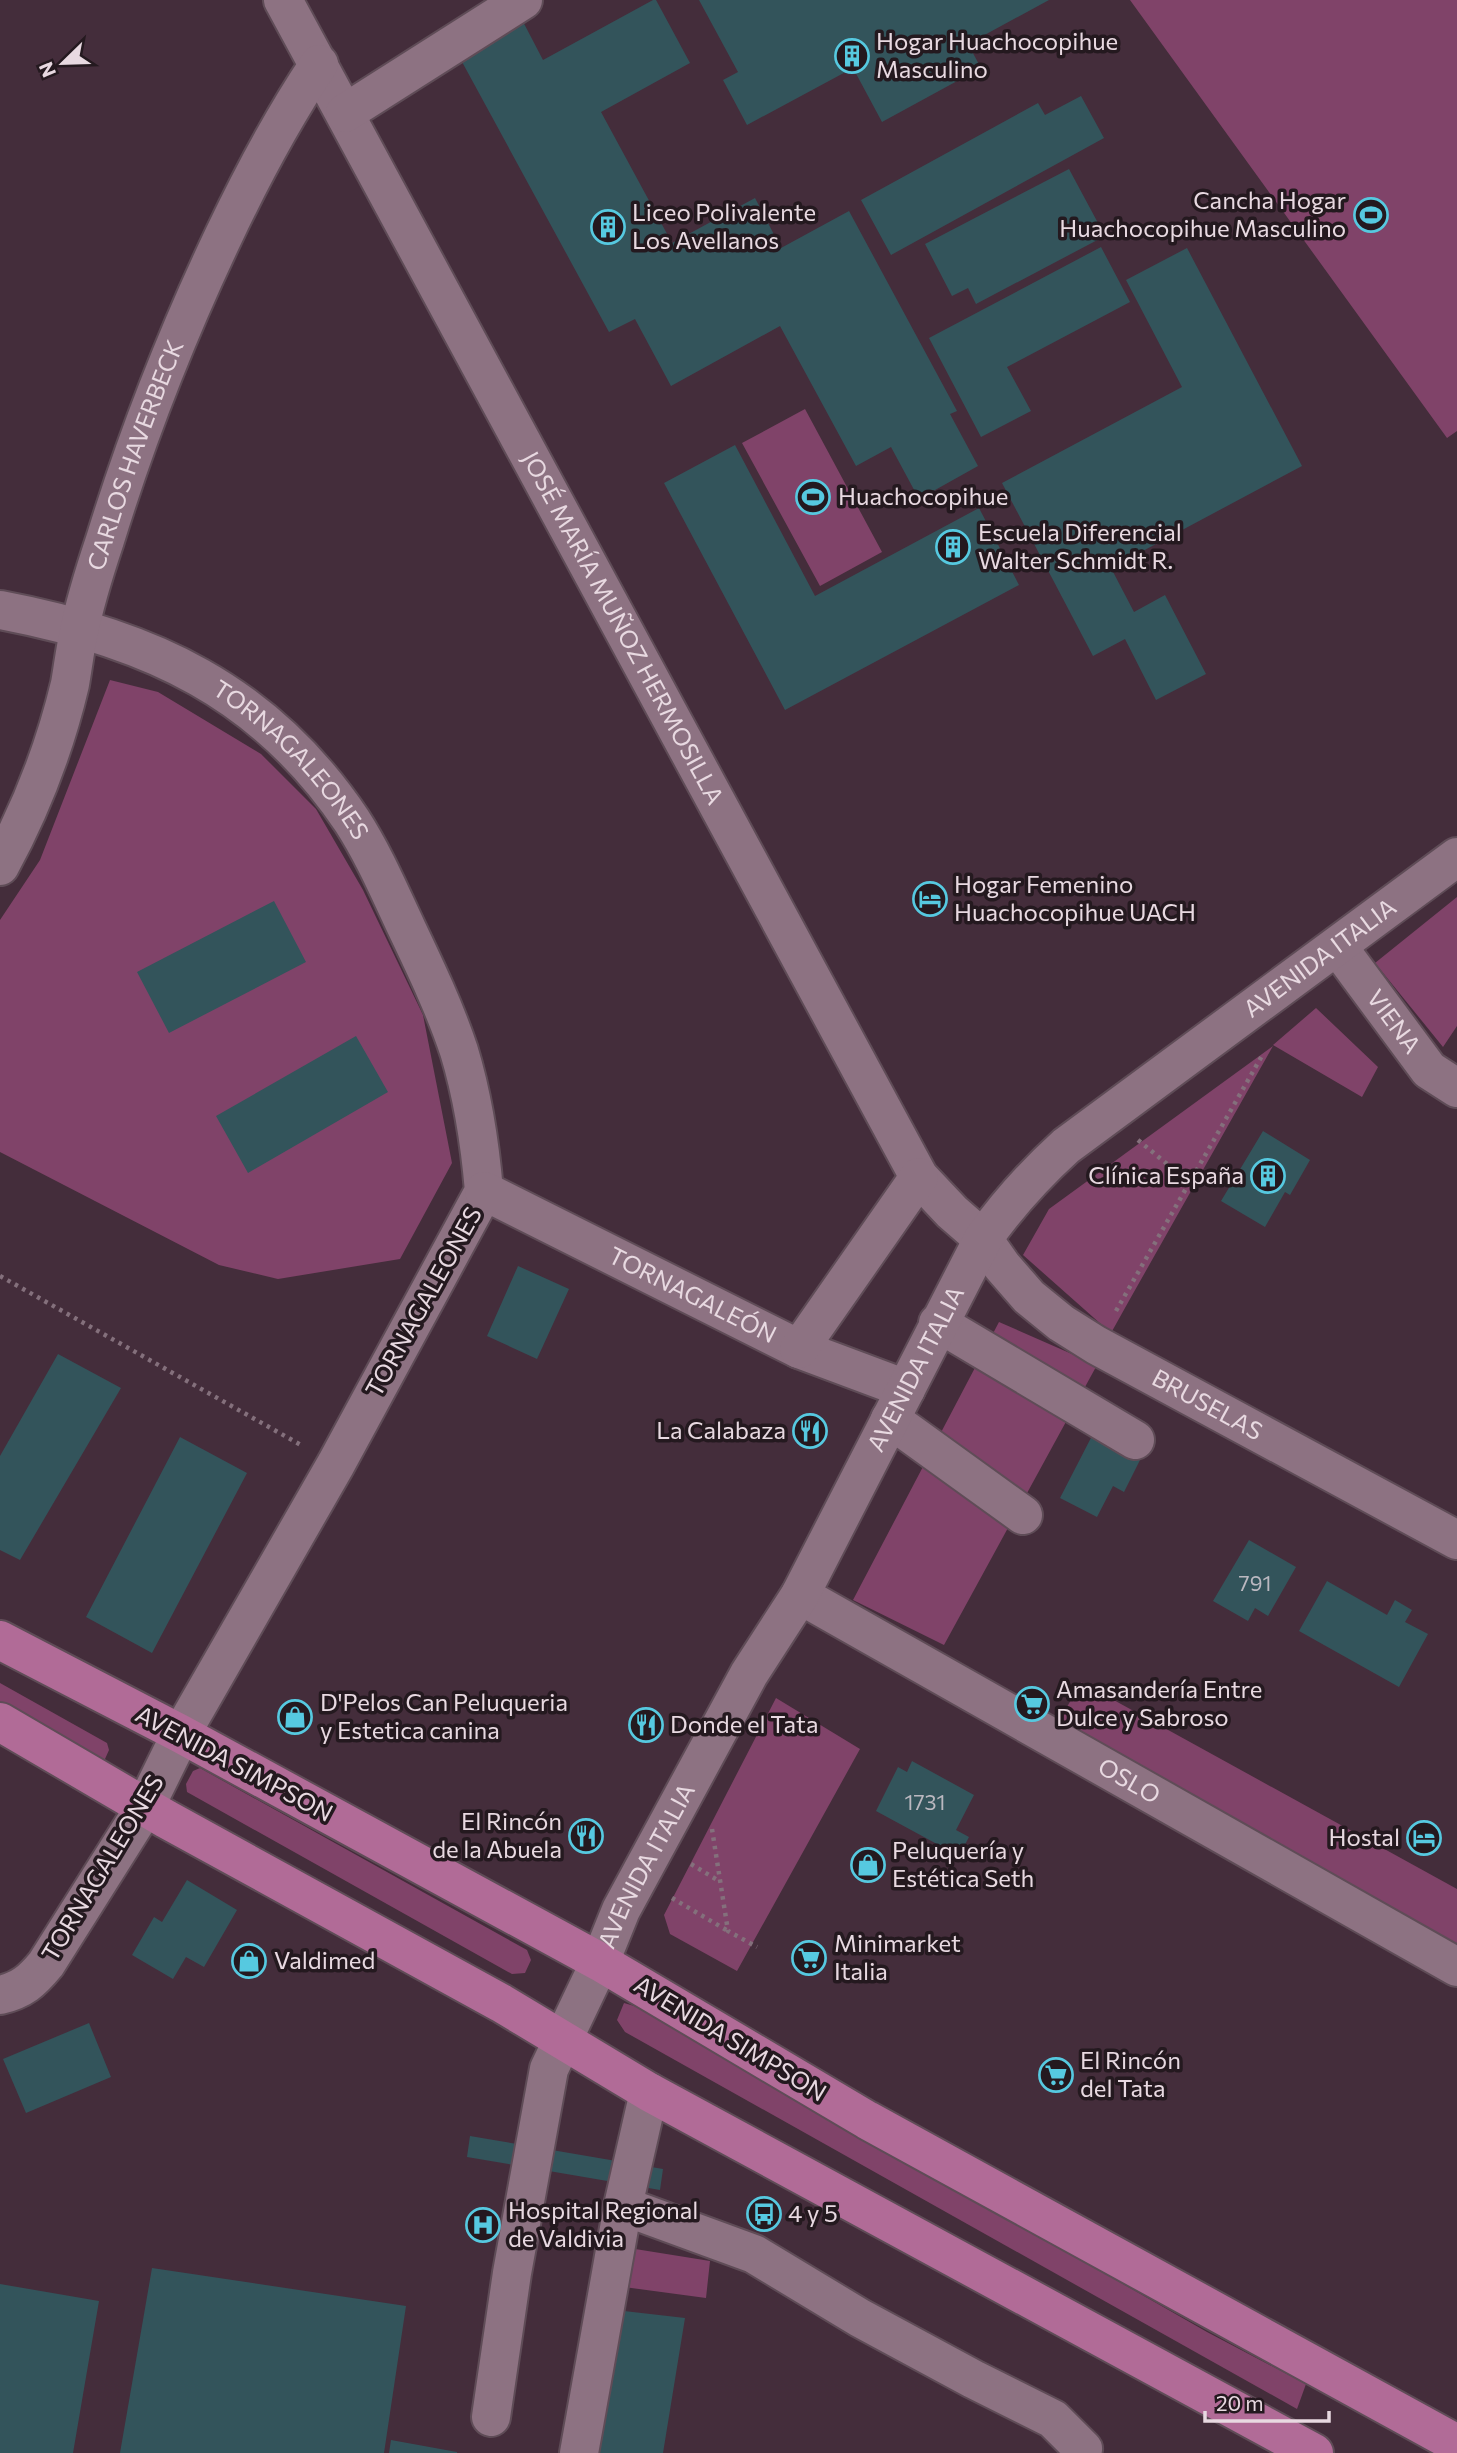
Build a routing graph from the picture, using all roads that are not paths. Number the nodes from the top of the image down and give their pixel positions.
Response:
1 (283, 0) edge
2 (523, 0) edge
3 (319, 64) junction
4 (345, 113) junction
5 (0, 610) edge
6 (79, 629) junction
7 (1457, 857) edge
8 (0, 866) edge
9 (1338, 947) junction
10 (1457, 1088) edge
11 (919, 1177) junction
12 (484, 1191) junction
13 (983, 1238) junction
14 (938, 1323) junction
15 (799, 1349) junction
16 (898, 1404) junction
17 (1135, 1440) dead end
18 (1023, 1516) dead end
19 (1457, 1541) edge
20 (800, 1595) junction
21 (0, 1640) edge
22 (0, 1722) edge
23 (181, 1734) junction
24 (145, 1807) junction
25 (600, 1962) junction
26 (1457, 1967) edge
27 (0, 1995) edge
28 (564, 2039) junction
29 (649, 2092) junction
30 (623, 2206) junction
31 (491, 2417) dead end
32 (1457, 2444) edge
33 (579, 2453) edge
34 (1082, 2453) edge
35 (1314, 2453) edge

1 - 3 street, JOSÉ MARÍA MUÑOZ HERMOSILLA
2 - 4 street
3 - 4 street, JOSÉ MARÍA MUÑOZ HERMOSILLA
3 - 6 street, CARLOS HAVERBECK
4 - 11 street, JOSÉ MARÍA MUÑOZ HERMOSILLA
5 - 6 street, TORNAGALEONES
6 - 8 street, CARLOS HAVERBECK
6 - 12 street, TORNAGALEONES
7 - 9 street, AVENIDA ITALIA
9 - 10 street, VIENA
9 - 13 street, AVENIDA ITALIA
11 - 13 street, JOSÉ MARÍA MUÑOZ HERMOSILLA
11 - 15 street
12 - 15 street, TORNAGALEÓN
12 - 23 street, TORNAGALEONES
13 - 14 street, AVENIDA ITALIA
13 - 19 street, BRUSELAS
14 - 16 street, AVENIDA ITALIA
14 - 17 street
15 - 16 street, TORNAGALEÓN
16 - 18 street, TORNAGALEÓN
16 - 20 street, AVENIDA ITALIA
20 - 25 street, AVENIDA ITALIA
20 - 26 street, OSLO
21 - 23 main road, AVENIDA SIMPSON
22 - 24 main road
23 - 24 street, TORNAGALEONES
23 - 25 main road, AVENIDA SIMPSON
24 - 27 street, TORNAGALEONES
24 - 28 main road
25 - 28 street, AVENIDA ITALIA
25 - 32 main road, AVENIDA SIMPSON
28 - 29 main road
28 - 31 street, AVENIDA ITALIA
29 - 30 street
29 - 35 main road
30 - 33 street
30 - 34 street

